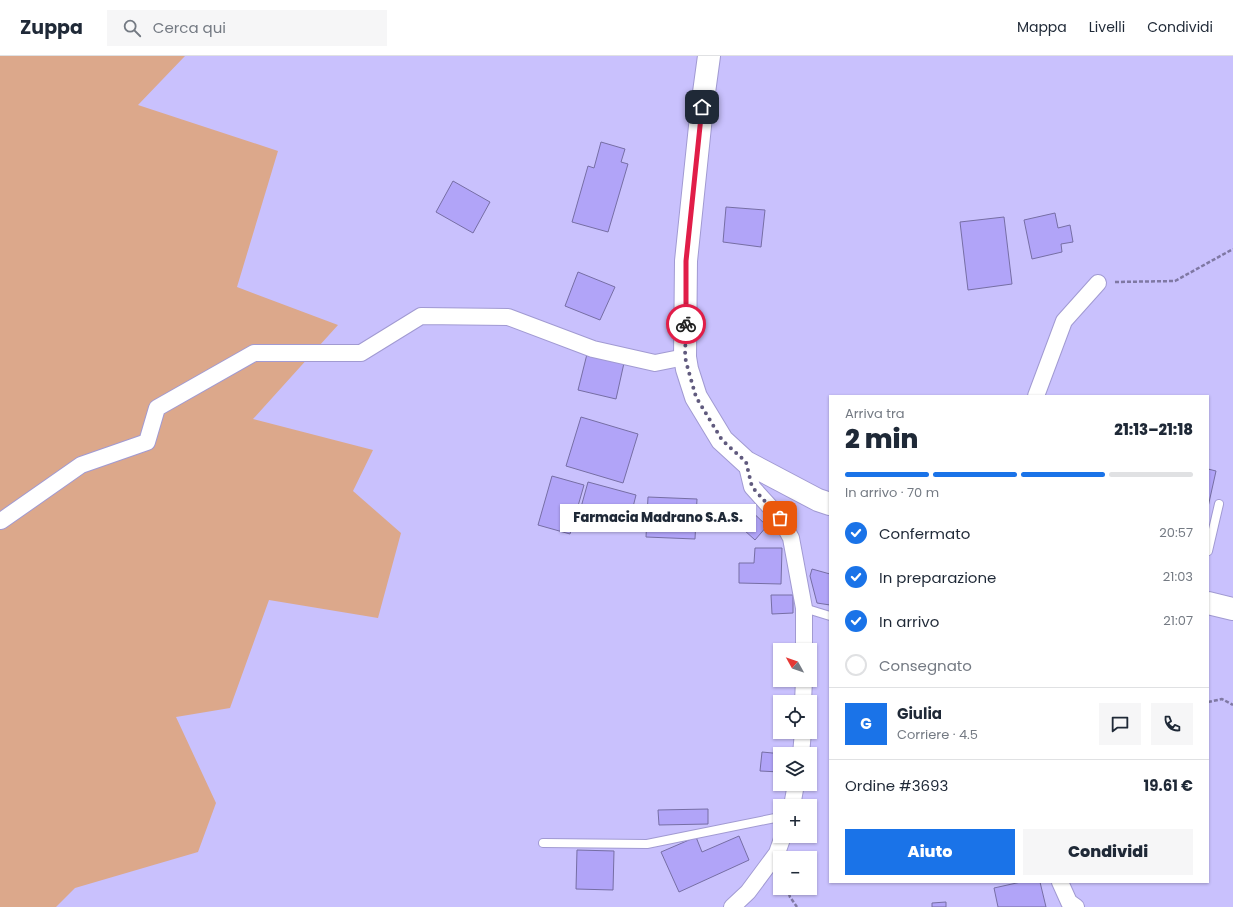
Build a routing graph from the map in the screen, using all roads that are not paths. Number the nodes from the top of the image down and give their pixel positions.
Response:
1 (709, 56) edge
2 (1098, 283) road end
3 (685, 357) junction
4 (1036, 395) edge
5 (746, 462) junction
6 (829, 504) edge
7 (1219, 504) dead end
8 (1, 521) dead end
9 (1209, 546) edge
10 (1209, 603) edge
11 (804, 608) junction
12 (1233, 609) edge
13 (829, 616) edge
14 (804, 643) edge
15 (773, 817) edge
16 (543, 843) dead end
17 (781, 843) edge
18 (1060, 883) edge
19 (732, 907) edge
20 (1076, 907) edge

1 - 3 main road
2 - 4 street
3 - 5 main road
3 - 8 street
5 - 6 main road
5 - 11 street
7 - 9 lane
10 - 12 main road
11 - 13 lane
11 - 14 street
15 - 16 lane
17 - 19 street
18 - 20 street

